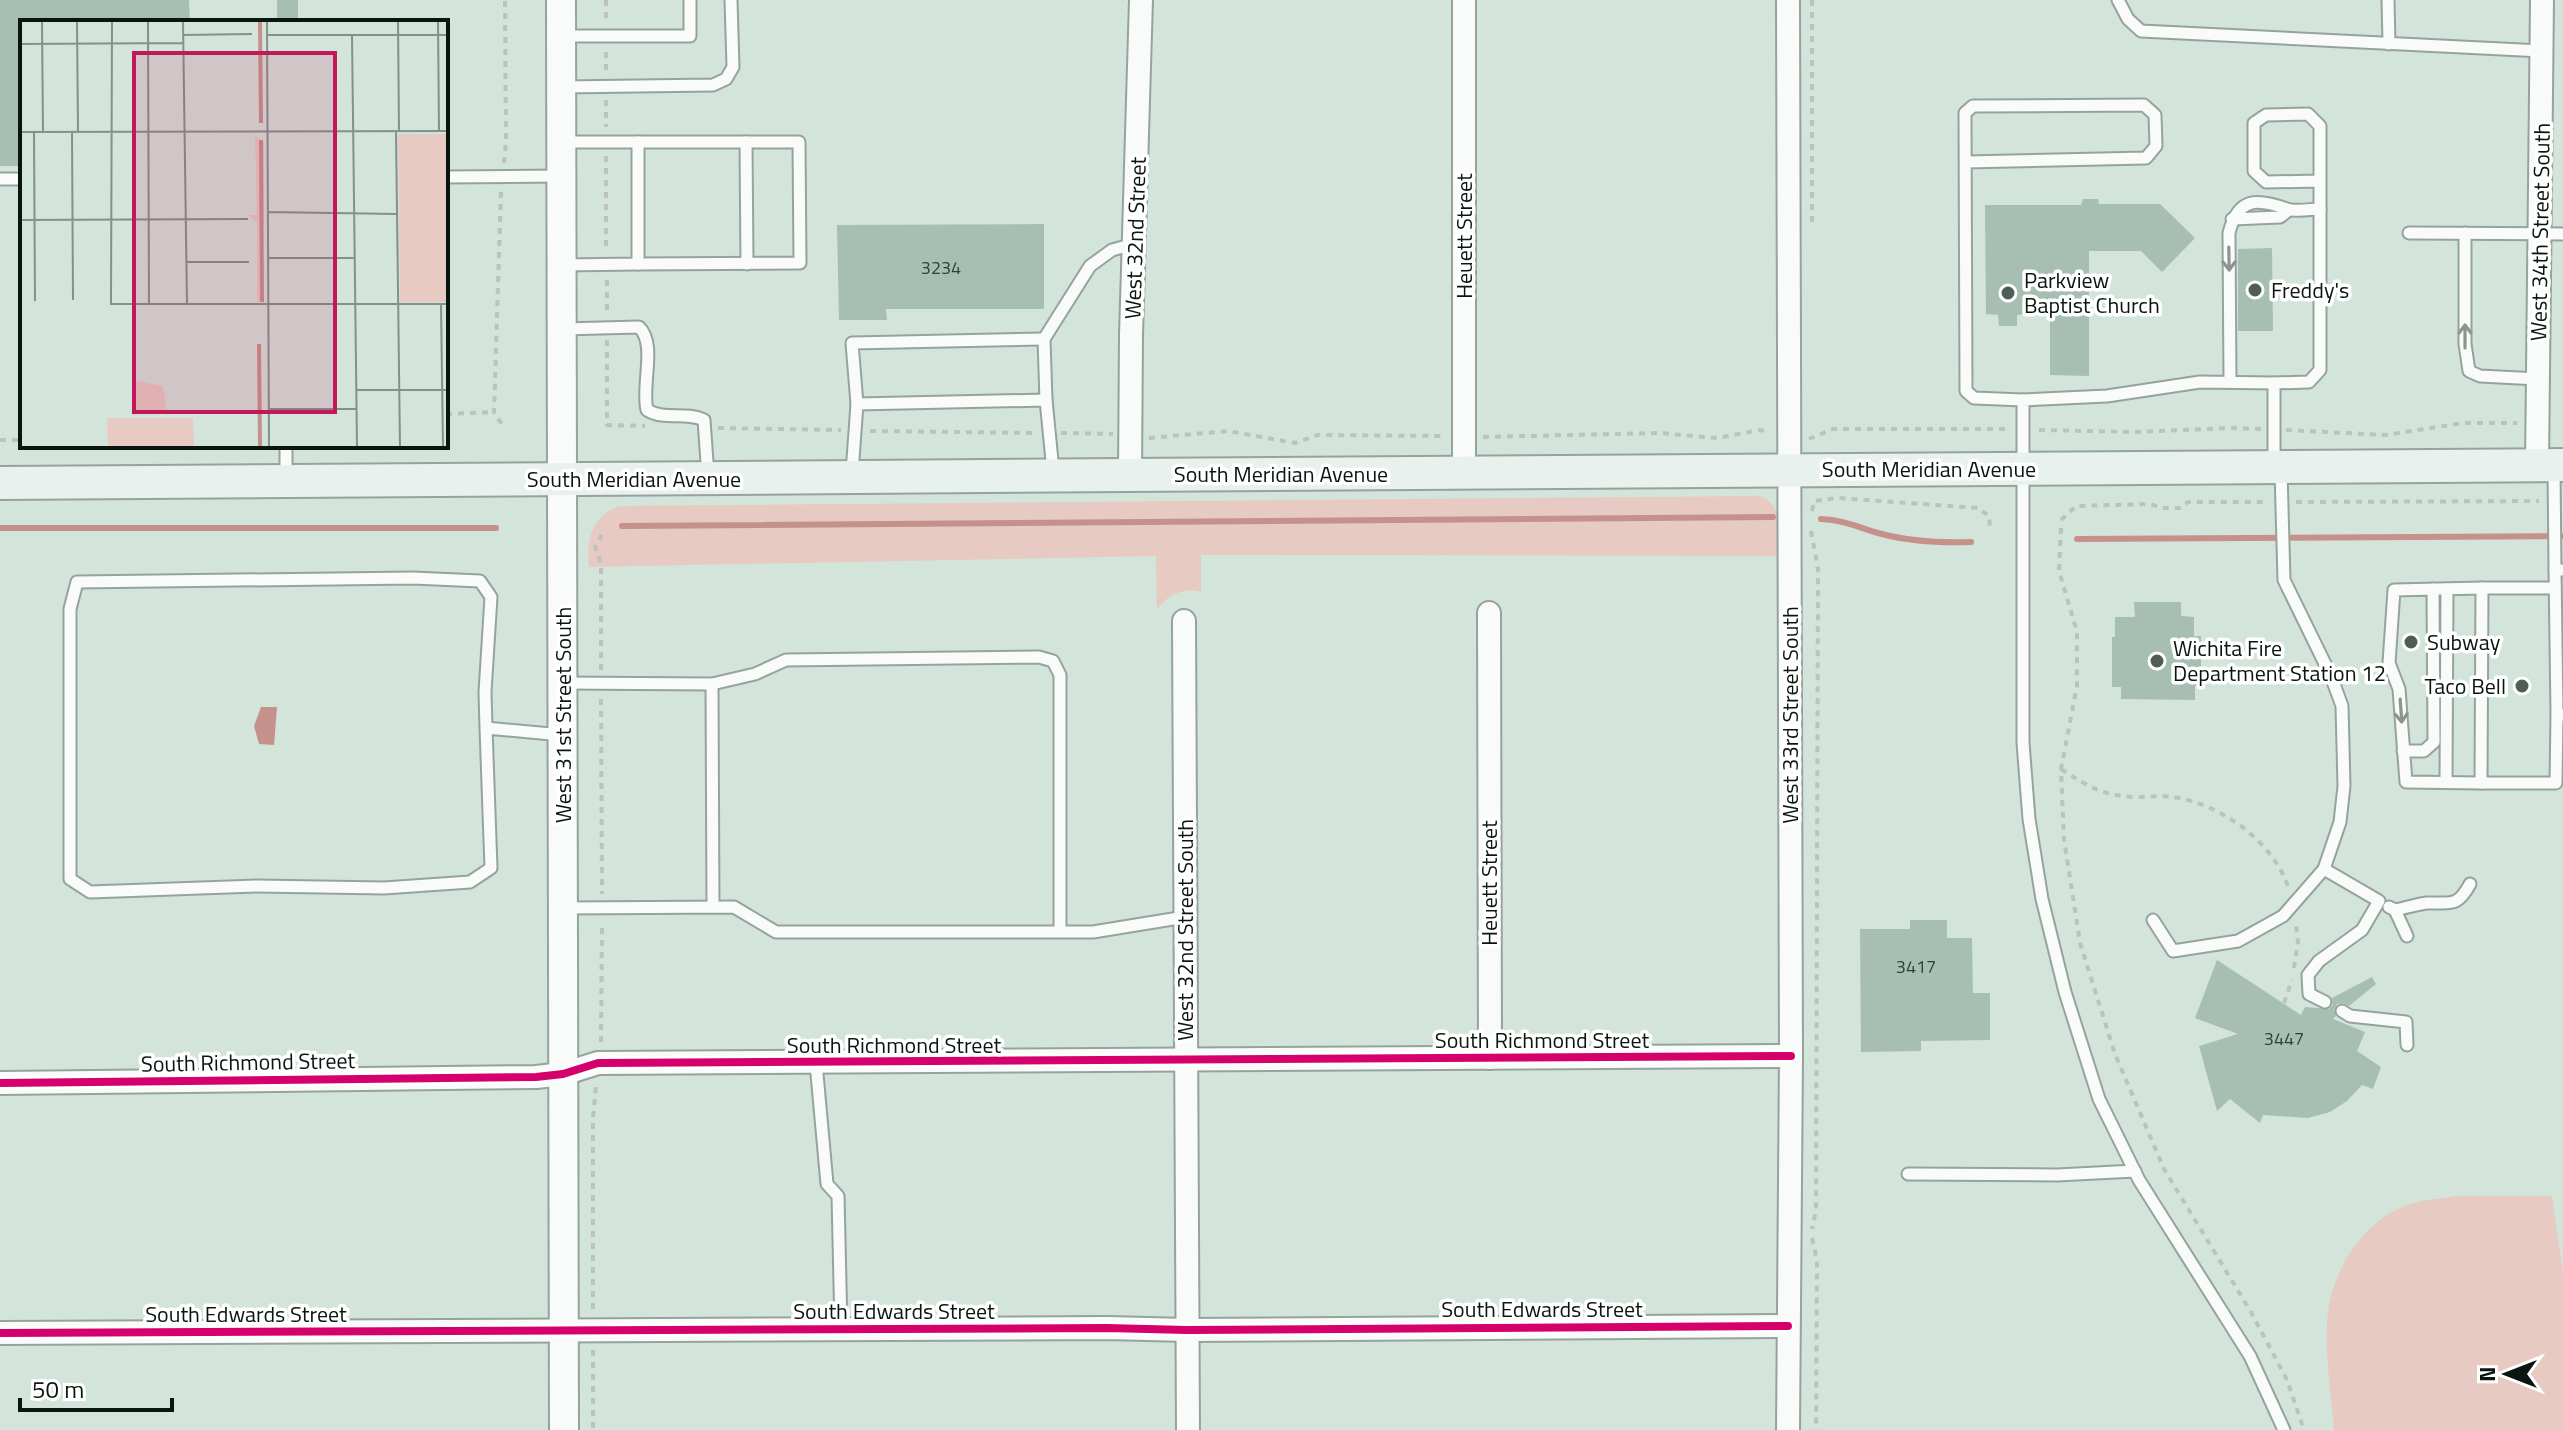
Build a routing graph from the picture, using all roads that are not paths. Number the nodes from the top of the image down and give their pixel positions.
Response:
1 (561, 0) edge
2 (690, 0) edge
3 (731, 0) edge
4 (1141, 0) edge
5 (1464, 0) edge
6 (1788, 0) edge
7 (2118, 0) edge
8 (2388, 0) edge
9 (2542, 0) edge
10 (561, 36) junction
11 (2389, 44) junction
12 (2542, 51) junction
13 (561, 87) junction
14 (562, 142) junction
15 (638, 142) junction
16 (746, 142) junction
17 (1966, 162) junction
18 (562, 176) junction
19 (448, 177) edge
20 (2320, 181) junction
21 (2320, 209) junction
22 (2409, 233) dead end
23 (2465, 233) junction
24 (2540, 234) junction
25 (2563, 234) edge
26 (1135, 244) junction
27 (638, 264) junction
28 (747, 264) junction
29 (562, 265) junction
30 (562, 329) junction
31 (1044, 339) junction
32 (2538, 379) junction
33 (2230, 382) junction
34 (2274, 383) junction
35 (1046, 400) junction
36 (2023, 400) junction
37 (857, 404) junction
38 (286, 448) edge
39 (2552, 465) edge
40 (2277, 466) junction
41 (2024, 468) junction
42 (1790, 470) junction
43 (1464, 472) junction
44 (1130, 475) junction
45 (1054, 476) junction
46 (852, 478) junction
47 (708, 479) junction
48 (562, 480) junction
49 (286, 482) junction
50 (0, 483) edge
51 (2559, 570) edge
52 (2482, 588) junction
53 (2555, 588) junction
54 (2433, 589) junction
55 (2447, 589) junction
56 (1489, 613) dead end
57 (1184, 621) dead end
58 (563, 683) junction
59 (712, 684) junction
60 (2560, 715) edge
61 (486, 728) junction
62 (563, 735) junction
63 (2403, 751) junction
64 (2446, 782) junction
65 (2481, 783) junction
66 (2324, 869) junction
67 (2470, 884) dead end
68 (2379, 901) junction
69 (713, 906) junction
70 (563, 908) junction
71 (2395, 910) junction
72 (1185, 917) junction
73 (2153, 920) dead end
74 (1060, 931) junction
75 (2407, 936) dead end
76 (2325, 1002) dead end
77 (2342, 1011) dead end
78 (2407, 1045) dead end
79 (1791, 1056) junction
80 (1490, 1058) junction
81 (1186, 1062) junction
82 (816, 1063) junction
83 (563, 1074) junction
84 (0, 1083) edge
85 (2135, 1171) junction
86 (1908, 1174) dead end
87 (1788, 1326) junction
88 (841, 1329) junction
89 (564, 1330) junction
90 (1187, 1330) junction
91 (0, 1333) edge
92 (564, 1430) edge
93 (1188, 1430) edge
94 (1788, 1430) edge
95 (2284, 1430) edge

1 - 10 street, West 31st Street South
2 - 10 lane
3 - 13 lane
4 - 26 street, West 32nd Street
5 - 43 street, Heuett Street
6 - 42 street, West 33rd Street South
7 - 11 lane
8 - 11 lane
9 - 12 street, West 34th Street South
10 - 13 street, West 31st Street South
11 - 12 lane
12 - 24 street, West 34th Street South
13 - 14 street, West 31st Street South
14 - 15 lane
14 - 18 street, West 31st Street South
15 - 16 lane
15 - 27 lane
16 - 28 lane
16 - 28 lane
17 - 17 lane
17 - 36 lane
18 - 19 lane
18 - 29 street, West 31st Street South
20 - 20 lane
20 - 21 lane
21 -> 33 lane
21 - 34 lane
22 - 23 lane
23 - 24 lane
32 -> 23 lane
24 - 25 lane
24 - 32 street, West 34th Street South
26 - 31 lane
26 - 44 street, West 32nd Street
27 - 28 lane
27 - 29 lane
29 - 30 street, West 31st Street South
30 - 47 lane
30 - 48 street, West 31st Street South
31 - 35 lane
31 - 37 lane
32 - 39 street, West 34th Street South
33 - 34 lane
33 - 36 lane
34 - 40 lane
35 - 37 lane
35 - 45 lane
36 - 41 lane
37 - 46 lane
38 - 49 lane
39 - 40 main road, South Meridian Avenue
39 - 51 lane
40 - 41 main road, South Meridian Avenue
40 - 66 lane
41 - 42 main road, South Meridian Avenue
41 - 85 lane
42 - 43 main road, South Meridian Avenue
42 - 79 street, West 33rd Street South
43 - 44 main road, South Meridian Avenue
44 - 45 main road, South Meridian Avenue
45 - 46 main road, South Meridian Avenue
46 - 47 main road, South Meridian Avenue
47 - 48 main road, South Meridian Avenue
48 - 49 main road, South Meridian Avenue
48 - 58 street, West 31st Street South
49 - 50 main road, South Meridian Avenue
51 - 53 lane
52 - 53 lane
52 - 55 lane
52 - 65 lane
53 - 60 lane
54 - 55 lane
54 - 63 lane
54 -> 63 lane
55 - 64 lane
56 - 80 street, Heuett Street
57 - 72 street, West 32nd Street South
58 - 59 lane
58 - 62 street, West 31st Street South
59 - 69 lane
59 - 74 lane
60 - 65 lane
61 - 61 lane
61 - 62 lane
62 - 70 street, West 31st Street South
63 - 64 lane
64 - 65 lane
66 - 68 lane
66 - 73 lane
67 - 71 lane
68 - 71 lane
68 - 76 lane
69 - 70 lane
69 - 74 lane
70 - 83 street, West 31st Street South
71 - 75 lane
72 - 74 lane
72 - 81 street, West 32nd Street South
77 - 78 lane
79 - 80 street, South Richmond Street
79 - 87 street, West 33rd Street South
80 - 81 street, South Richmond Street
81 - 82 street, South Richmond Street
81 - 90 street, West 32nd Street South
82 - 83 street, South Richmond Street
82 - 88 lane
83 - 84 street, South Richmond Street
83 - 89 street, West 31st Street South
85 - 86 lane
85 - 95 lane
87 - 90 street, South Edwards Street
87 - 94 street, West 33rd Street South
88 - 89 street, South Edwards Street
88 - 90 street, South Edwards Street
89 - 91 street, South Edwards Street
89 - 92 street, West 31st Street South
90 - 93 street, West 32nd Street South

